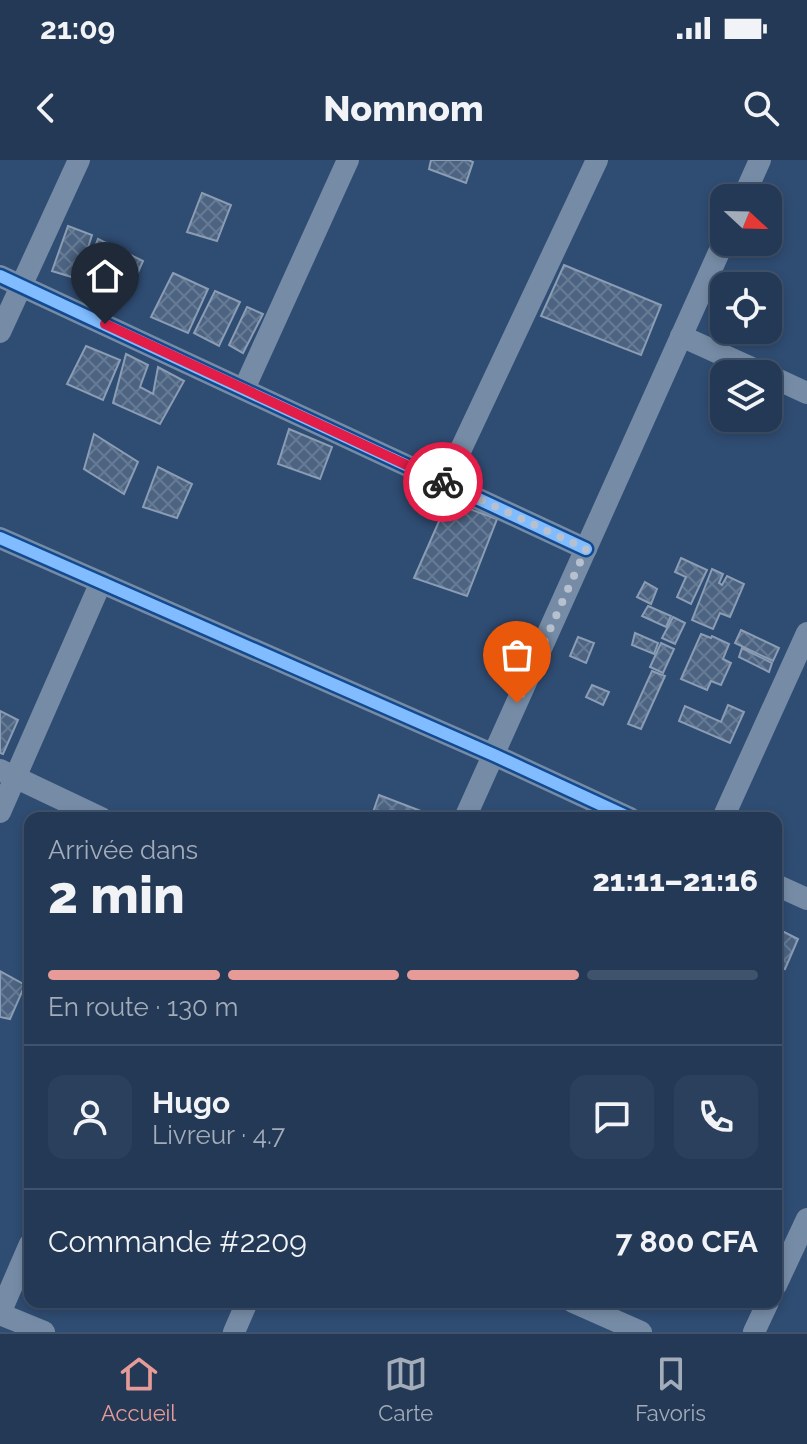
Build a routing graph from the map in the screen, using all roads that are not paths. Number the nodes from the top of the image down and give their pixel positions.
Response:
1 (79, 160) edge
2 (348, 160) edge
3 (597, 160) edge
4 (760, 160) edge
5 (749, 184) edge
6 (717, 256) edge
7 (0, 276) edge
8 (21, 286) junction
9 (0, 332) edge
10 (681, 336) junction
11 (734, 360) edge
12 (782, 382) edge
13 (244, 389) junction
14 (807, 393) edge
15 (445, 483) junction
16 (0, 538) edge
17 (586, 549) junction
18 (101, 582) junction
19 (807, 633) edge
20 (494, 755) junction
21 (8, 773) edge
22 (0, 812) edge
23 (89, 812) edge
24 (468, 812) edge
25 (617, 812) edge
26 (726, 812) edge
27 (782, 888) edge
28 (807, 899) edge
29 (807, 1219) edge
30 (24, 1258) edge
31 (782, 1272) edge
32 (244, 1308) edge
33 (587, 1308) edge
34 (765, 1308) edge
35 (0, 1313) edge
36 (44, 1332) edge
37 (234, 1332) edge
38 (641, 1332) edge
39 (754, 1332) edge

1 - 8 street
2 - 13 street
3 - 15 street
4 - 5 street
6 - 10 street
7 - 8 street
8 - 9 street
8 - 13 street
10 - 11 street
10 - 17 street
12 - 14 street
13 - 15 street
15 - 17 street
16 - 18 street
17 - 20 street
18 - 20 street
18 - 21 street
19 - 26 street
20 - 24 street
20 - 25 street
21 - 22 street
21 - 23 street
27 - 28 street
29 - 31 street
30 - 35 street
32 - 37 street
33 - 38 street
34 - 39 street
35 - 36 street

